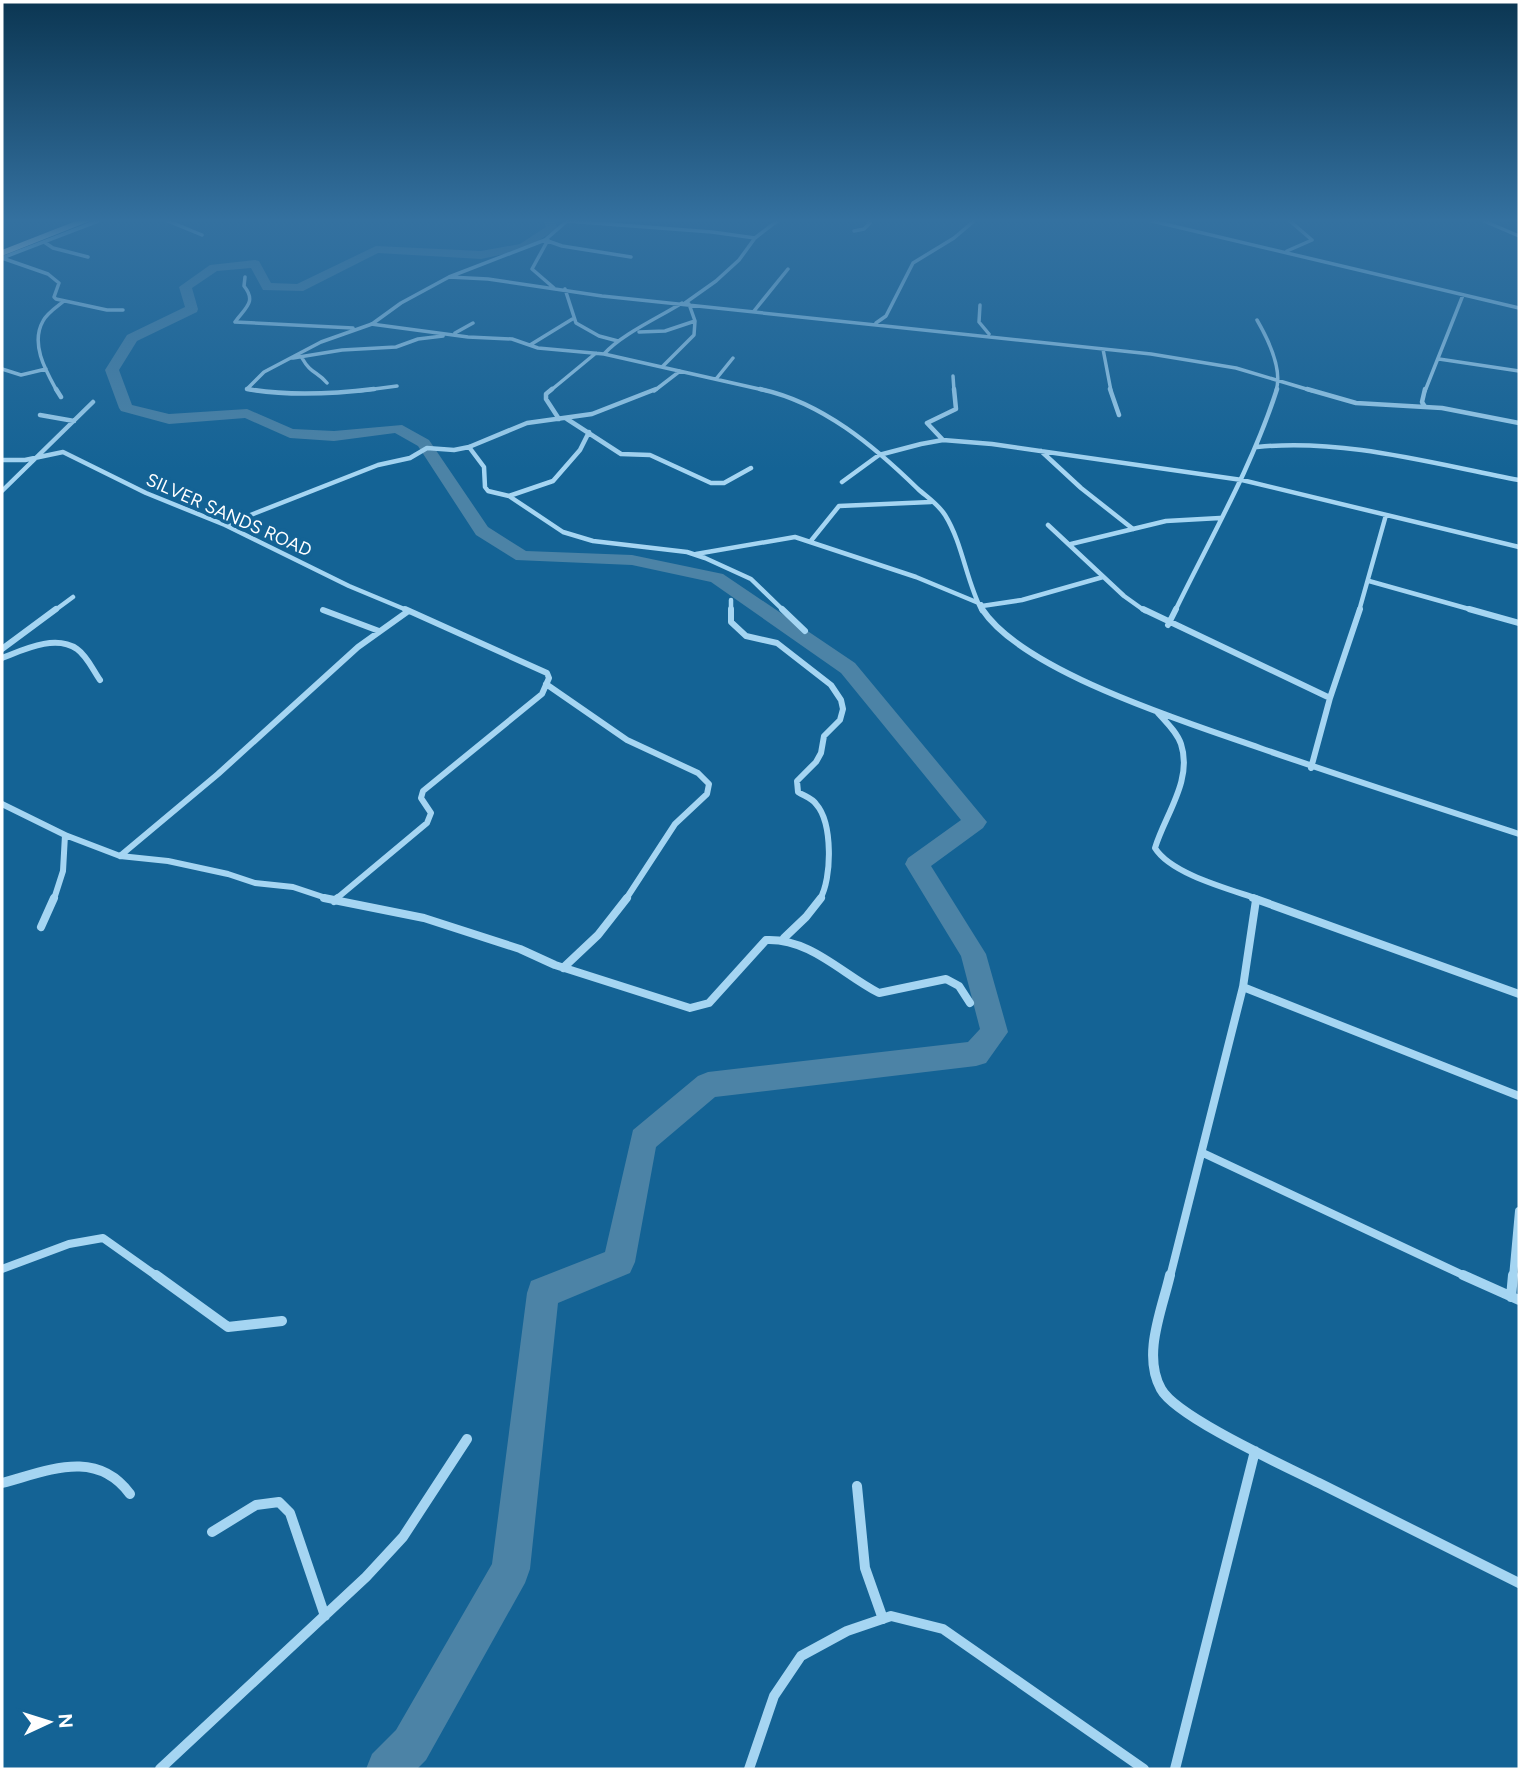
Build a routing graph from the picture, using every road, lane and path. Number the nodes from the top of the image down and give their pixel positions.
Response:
1 (686, 303) edge
2 (61, 304) edge
3 (77, 304) edge
4 (248, 304) edge
5 (400, 304) edge
6 (569, 304) edge
7 (685, 304) edge
8 (691, 304) edge
9 (760, 304) edge
10 (891, 304) edge
11 (1459, 304) edge
12 (979, 305) dead end
13 (123, 310) dead end
14 (754, 311) junction
15 (573, 318) junction
16 (1257, 320) dead end
17 (695, 321) junction
18 (473, 323) dead end
19 (869, 323) junction
20 (371, 324) junction
21 (360, 329) junction
22 (636, 332) junction
23 (453, 334) junction
24 (998, 337) junction
25 (618, 341) junction
26 (528, 345) junction
27 (1103, 349) junction
28 (596, 354) junction
29 (604, 354) junction
30 (290, 358) junction
31 (302, 358) junction
32 (733, 358) dead end
33 (1439, 359) junction
34 (662, 367) junction
35 (2, 369) edge
36 (46, 369) junction
37 (680, 371) junction
38 (1519, 371) edge
39 (953, 376) dead end
40 (716, 379) junction
41 (1279, 381) junction
42 (327, 383) dead end
43 (397, 386) dead end
44 (61, 397) dead end
45 (93, 401) dead end
46 (1425, 407) junction
47 (40, 415) dead end
48 (1119, 415) dead end
49 (566, 418) junction
50 (559, 419) junction
51 (74, 421) junction
52 (1519, 424) edge
53 (589, 432) junction
54 (943, 440) junction
55 (469, 447) junction
56 (1256, 447) junction
57 (1041, 450) junction
58 (879, 455) junction
59 (38, 456) junction
60 (2, 460) edge
61 (751, 468) dead end
62 (1242, 480) junction
63 (1519, 480) edge
64 (842, 482) dead end
65 (2, 491) edge
66 (509, 496) junction
67 (932, 502) junction
68 (1386, 515) junction
69 (1220, 518) junction
70 (225, 525) junction
71 (1048, 525) dead end
72 (1133, 529) junction
73 (810, 542) junction
74 (1071, 544) junction
75 (1519, 547) edge
76 (695, 554) junction
77 (1103, 577) junction
78 (1369, 581) junction
79 (73, 597) dead end
80 (731, 600) dead end
81 (981, 605) junction
82 (323, 610) dead end
83 (407, 612) junction
84 (1519, 623) edge
85 (1168, 625) junction
86 (379, 631) junction
87 (805, 631) dead end
88 (2, 649) edge
89 (2, 658) edge
90 (100, 680) dead end
91 (547, 681) junction
92 (1330, 698) junction
93 (1157, 711) junction
94 (1311, 768) junction
95 (2, 804) edge
96 (1519, 834) edge
97 (65, 835) junction
98 (120, 856) junction
99 (1256, 900) junction
100 (334, 901) junction
101 (41, 927) dead end
102 (784, 938) junction
103 (562, 968) junction
104 (1242, 987) junction
105 (1519, 994) edge
106 (970, 1003) dead end
107 (1519, 1096) edge
108 (1203, 1153) junction
109 (1519, 1211) edge
110 (2, 1269) edge
111 (1515, 1299) edge
112 (282, 1321) dead end
113 (467, 1439) dead end
114 (1255, 1451) junction
115 (2, 1483) edge
116 (857, 1486) dead end
117 (130, 1494) dead end
118 (212, 1532) dead end
119 (1519, 1583) edge
120 (325, 1616) junction
121 (883, 1619) junction
122 (160, 1769) edge
123 (749, 1769) edge
124 (1144, 1769) edge
125 (1174, 1769) edge

1 - 17 street
2 - 36 street
3 - 13 street
4 - 21 street
5 - 20 street
6 - 15 street
7 - 22 street
8 - 14 street
9 - 14 street
10 - 19 street
11 - 33 street
12 - 24 street
14 - 19 street
15 - 25 street
15 - 26 street
16 - 41 street
17 - 22 street
17 - 34 street
18 - 23 street
19 - 24 street
20 - 21 street
20 - 23 street
21 - 30 street
22 - 25 street
23 - 26 street
23 - 31 street
24 - 27 street
25 - 29 street
26 - 28 street
27 - 41 street
27 - 48 street
28 - 29 street
28 - 50 street
29 - 34 street
30 - 31 street
30 - 43 street
31 - 42 street
32 - 40 street
33 - 38 street
33 - 46 street
34 - 37 street
35 - 36 street
36 - 44 street
37 - 40 street
37 - 49 street
39 - 54 street
40 - 58 street
41 - 46 street
41 - 56 street
45 - 51 street
46 - 52 street
47 - 51 street
49 - 50 street
49 - 53 street
50 - 55 street
51 - 59 street
53 - 61 street
53 - 66 street
54 - 57 street
54 - 58 street
55 - 66 street
55 - 70 street
56 - 62 street
56 - 63 street
57 - 62 street
57 - 72 street
58 - 64 street
58 - 67 street
59 - 60 street, SILVER SANDS ROAD
59 - 65 street
59 - 70 street, SILVER SANDS ROAD
62 - 68 street
62 - 69 street
66 - 76 street
67 - 73 street
67 - 81 street
68 - 75 street
68 - 78 street
69 - 72 street
69 - 85 street
70 - 83 street, SILVER SANDS ROAD
71 - 74 street
72 - 74 street
73 - 76 street
73 - 81 street
74 - 77 street
76 - 87 street
77 - 81 street
77 - 85 street
78 - 84 street
78 - 92 street
79 - 88 street
80 - 102 street
81 - 93 street
82 - 86 street
83 - 86 street
83 - 91 street, SILVER SANDS ROAD
85 - 92 street
86 - 98 street
89 - 90 street
91 - 100 street
91 - 103 street, SILVER SANDS ROAD
92 - 94 street
93 - 94 street
93 - 99 street
94 - 96 street
95 - 97 street
97 - 98 street
97 - 101 street
98 - 100 street
99 - 104 street
99 - 105 street
100 - 103 street
102 - 103 street
102 - 106 street
104 - 107 street
104 - 108 street
108 - 111 street
108 - 114 street
109 - 111 street
110 - 112 street
113 - 120 street
114 - 119 street
114 - 125 street
115 - 117 street
116 - 121 street
118 - 120 street
120 - 122 street
121 - 123 street
121 - 124 street

